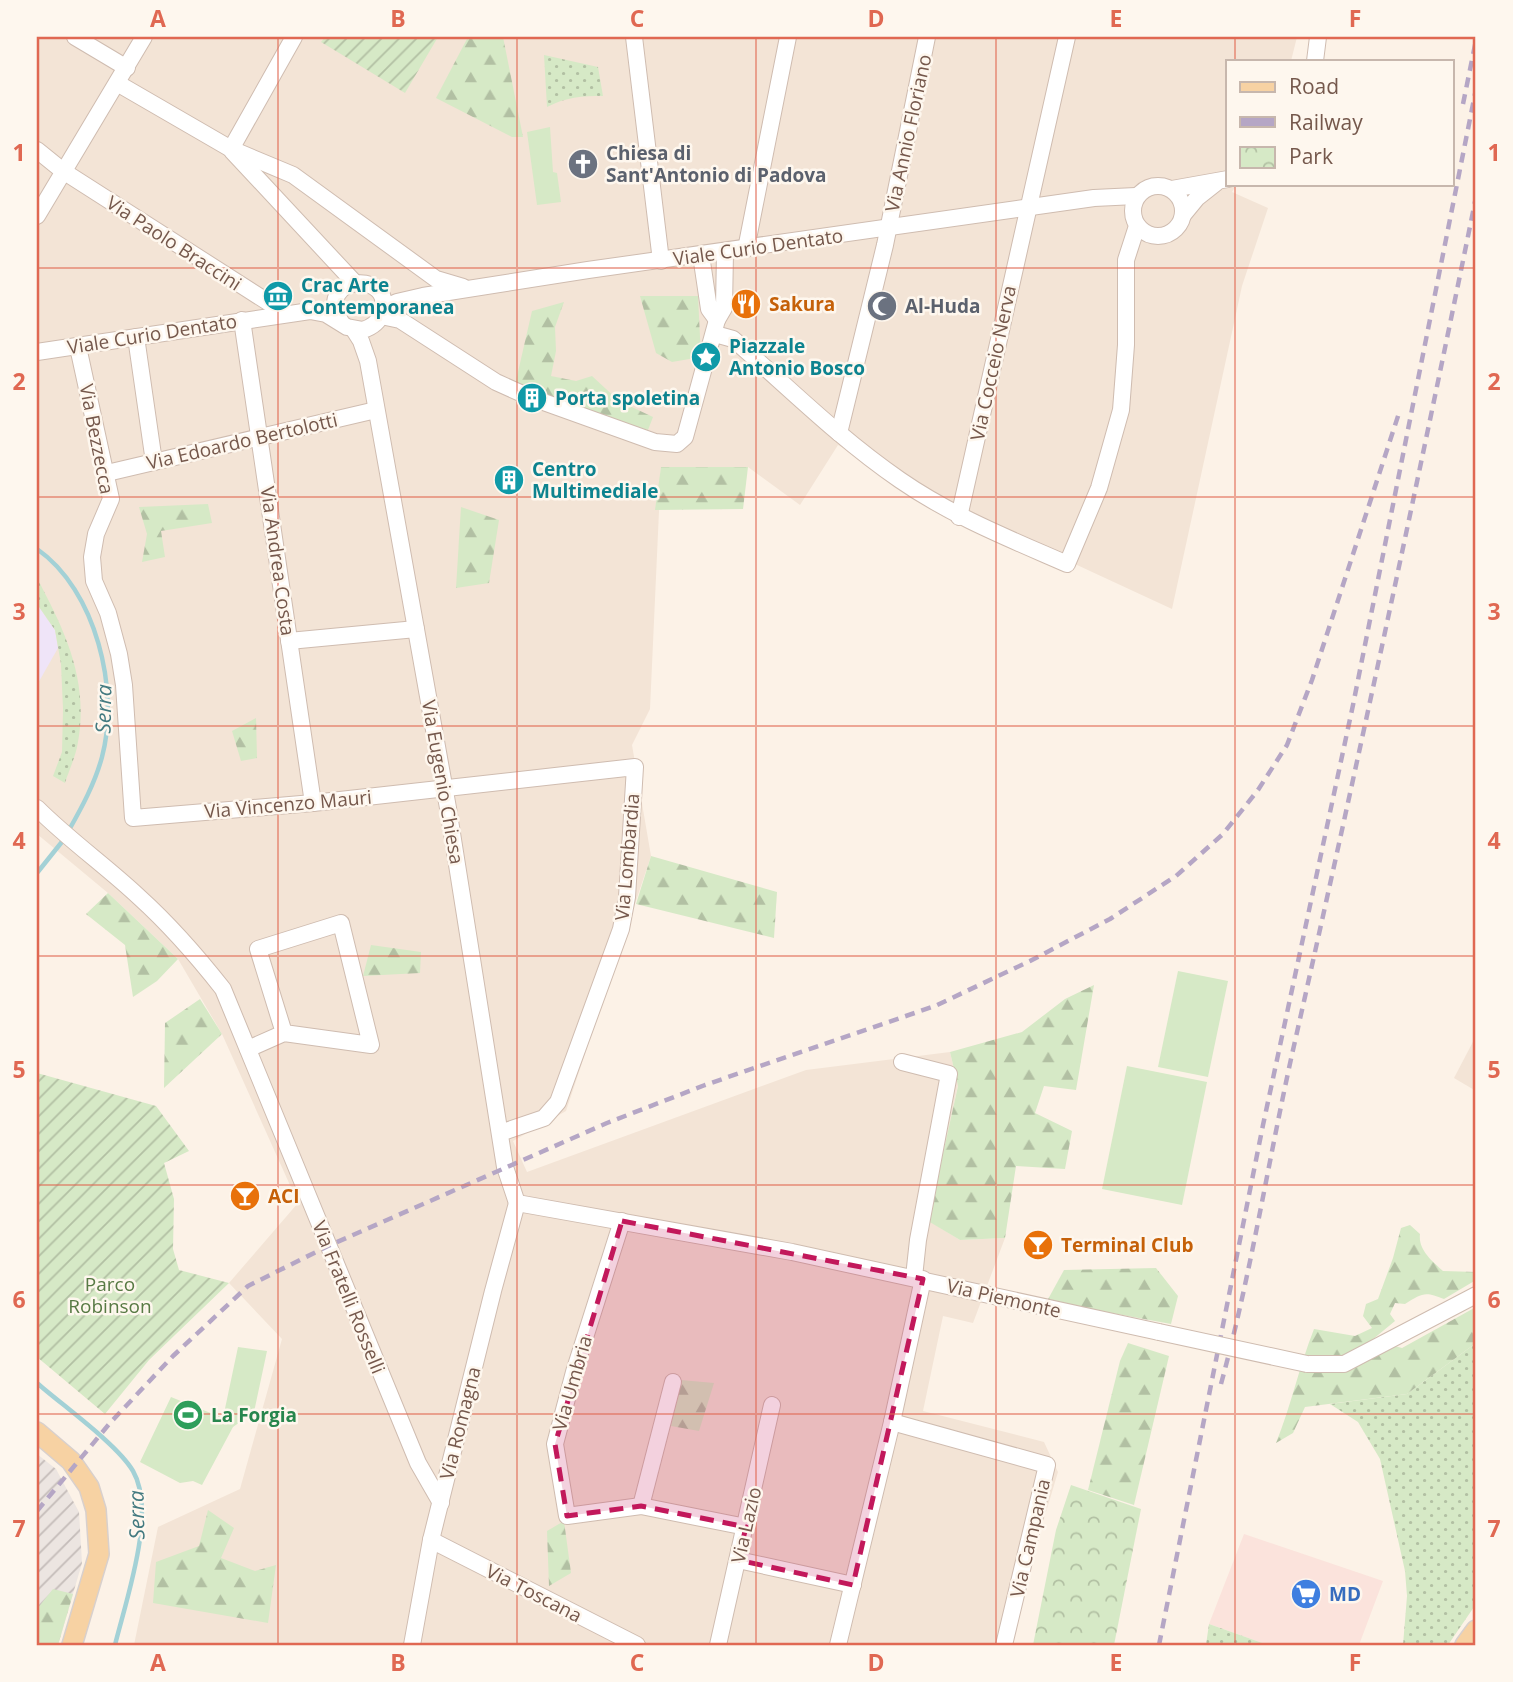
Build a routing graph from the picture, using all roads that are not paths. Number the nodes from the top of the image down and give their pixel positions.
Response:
1 (75, 37) edge
2 (144, 37) edge
3 (294, 37) edge
4 (634, 37) edge
5 (788, 37) edge
6 (927, 37) edge
7 (1067, 37) edge
8 (1318, 37) edge
9 (1315, 60) edge
10 (127, 68) junction
11 (117, 83) junction
12 (231, 149) junction
13 (37, 150) edge
14 (64, 171) junction
15 (1224, 180) edge
16 (1172, 189) junction
17 (1136, 196) junction
18 (1094, 198) junction
19 (1027, 208) junction
20 (1183, 215) junction
21 (37, 216) edge
22 (1135, 221) junction
23 (888, 228) junction
24 (746, 249) junction
25 (725, 252) junction
26 (701, 255) junction
27 (661, 261) junction
28 (354, 282) junction
29 (468, 288) junction
30 (340, 292) junction
31 (380, 310) junction
32 (310, 311) junction
33 (285, 313) junction
34 (242, 320) junction
35 (348, 326) junction
36 (716, 327) junction
37 (136, 337) junction
38 (78, 347) junction
39 (37, 352) edge
40 (368, 361) junction
41 (376, 410) junction
42 (839, 433) junction
43 (260, 437) junction
44 (154, 462) junction
45 (107, 472) junction
46 (959, 517) junction
47 (416, 629) junction
48 (289, 641) junction
49 (444, 789) junction
50 (313, 803) junction
51 (41, 812) edge
52 (133, 818) joint
53 (284, 1033) junction
54 (248, 1049) junction
55 (902, 1062) dead end
56 (500, 1133) junction
57 (517, 1203) junction
58 (622, 1221) junction
59 (918, 1278) junction
60 (1476, 1295) edge
61 (673, 1382) dead end
62 (772, 1405) dead end
63 (892, 1422) junction
64 (37, 1432) edge
65 (441, 1503) junction
66 (641, 1506) junction
67 (746, 1527) junction
68 (431, 1540) junction
69 (738, 1560) junction
70 (853, 1585) junction
71 (1476, 1630) edge
72 (414, 1644) edge
73 (72, 1645) edge
74 (637, 1645) edge
75 (718, 1645) edge
76 (838, 1645) edge
77 (1004, 1645) edge
78 (1465, 1645) edge

1 - 10 street
2 - 10 street
3 - 12 street
4 - 27 street
5 - 24 street
6 - 23 street, Via Annio Floriano
7 - 19 street, Via Cocceio Nerva
8 - 9 street
10 - 11 street
11 - 12 street
11 - 14 street
12 - 28 street
12 - 29 street
13 - 14 street, Via Paolo Braccini
14 - 21 street
14 - 33 street, Via Paolo Braccini
15 - 16 street, Viale Curio Dentato
15 - 20 street, Viale Curio Dentato
16 - 17 street, Viale Curio Dentato
16 - 20 street
17 - 18 street, Viale Curio Dentato
17 - 22 street
18 - 19 street, Viale Curio Dentato
18 - 22 street, Viale Curio Dentato
19 - 23 street, Viale Curio Dentato
19 - 46 street, Via Cocceio Nerva
20 - 22 street, Viale Curio Dentato
22 - 46 street
23 - 24 street, Viale Curio Dentato
23 - 42 street, Via Annio Floriano
24 - 25 street, Viale Curio Dentato
25 - 26 street, Viale Curio Dentato
25 - 36 street
26 - 27 street, Viale Curio Dentato
26 - 36 street
27 - 29 street, Viale Curio Dentato
28 - 30 street
28 - 31 street
29 - 31 street, Viale Curio Dentato
30 - 32 street, Viale Curio Dentato
30 - 35 street
31 - 35 street
31 - 36 street
31 - 40 street, Via Eugenio Chiesa
32 - 33 street, Viale Curio Dentato
32 - 35 street, Viale Curio Dentato
33 - 34 street, Viale Curio Dentato
34 - 37 street, Viale Curio Dentato
34 - 43 street, Via Andrea Costa
35 - 40 street, Via Eugenio Chiesa
36 - 42 street
37 - 38 street, Viale Curio Dentato
37 - 44 street
38 - 39 street, Viale Curio Dentato
38 - 45 street, Via Bezzecca
40 - 41 street, Via Eugenio Chiesa
41 - 43 street, Via Edoardo Bertolotti
41 - 47 street, Via Eugenio Chiesa
42 - 46 street
43 - 44 street, Via Edoardo Bertolotti
43 - 48 street, Via Andrea Costa
44 - 45 street, Via Edoardo Bertolotti
45 - 52 street, Via Bezzecca
47 - 48 street
47 - 49 street, Via Eugenio Chiesa
48 - 50 street, Via Andrea Costa
49 - 50 street, Via Vincenzo Mauri
49 - 56 street, Via Eugenio Chiesa
49 - 56 street, Via Lombardia
50 - 52 street, Via Vincenzo Mauri
51 - 54 street, Via Fratelli Rosselli
53 - 53 street
53 - 54 street
54 - 65 street, Via Fratelli Rosselli
55 - 59 street
56 - 57 street, Via Eugenio Chiesa
57 - 58 street, Via Piemonte
57 - 65 street, Via Romagna
58 - 59 street, Via Piemonte
58 - 66 street, Via Umbria
59 - 60 street, Via Piemonte, bridge
59 - 63 street
61 - 66 street
62 - 67 street, Via Lazio
63 - 70 street
63 - 77 street, Via Campania
64 - 73 main road
65 - 68 street, Via Romagna
66 - 67 street, Via Umbria
67 - 69 street, Via Lazio
68 - 72 street, Via Romagna
68 - 74 street, Via Toscana
69 - 70 street
69 - 75 street, Via Lazio
70 - 76 street
71 - 78 main road

